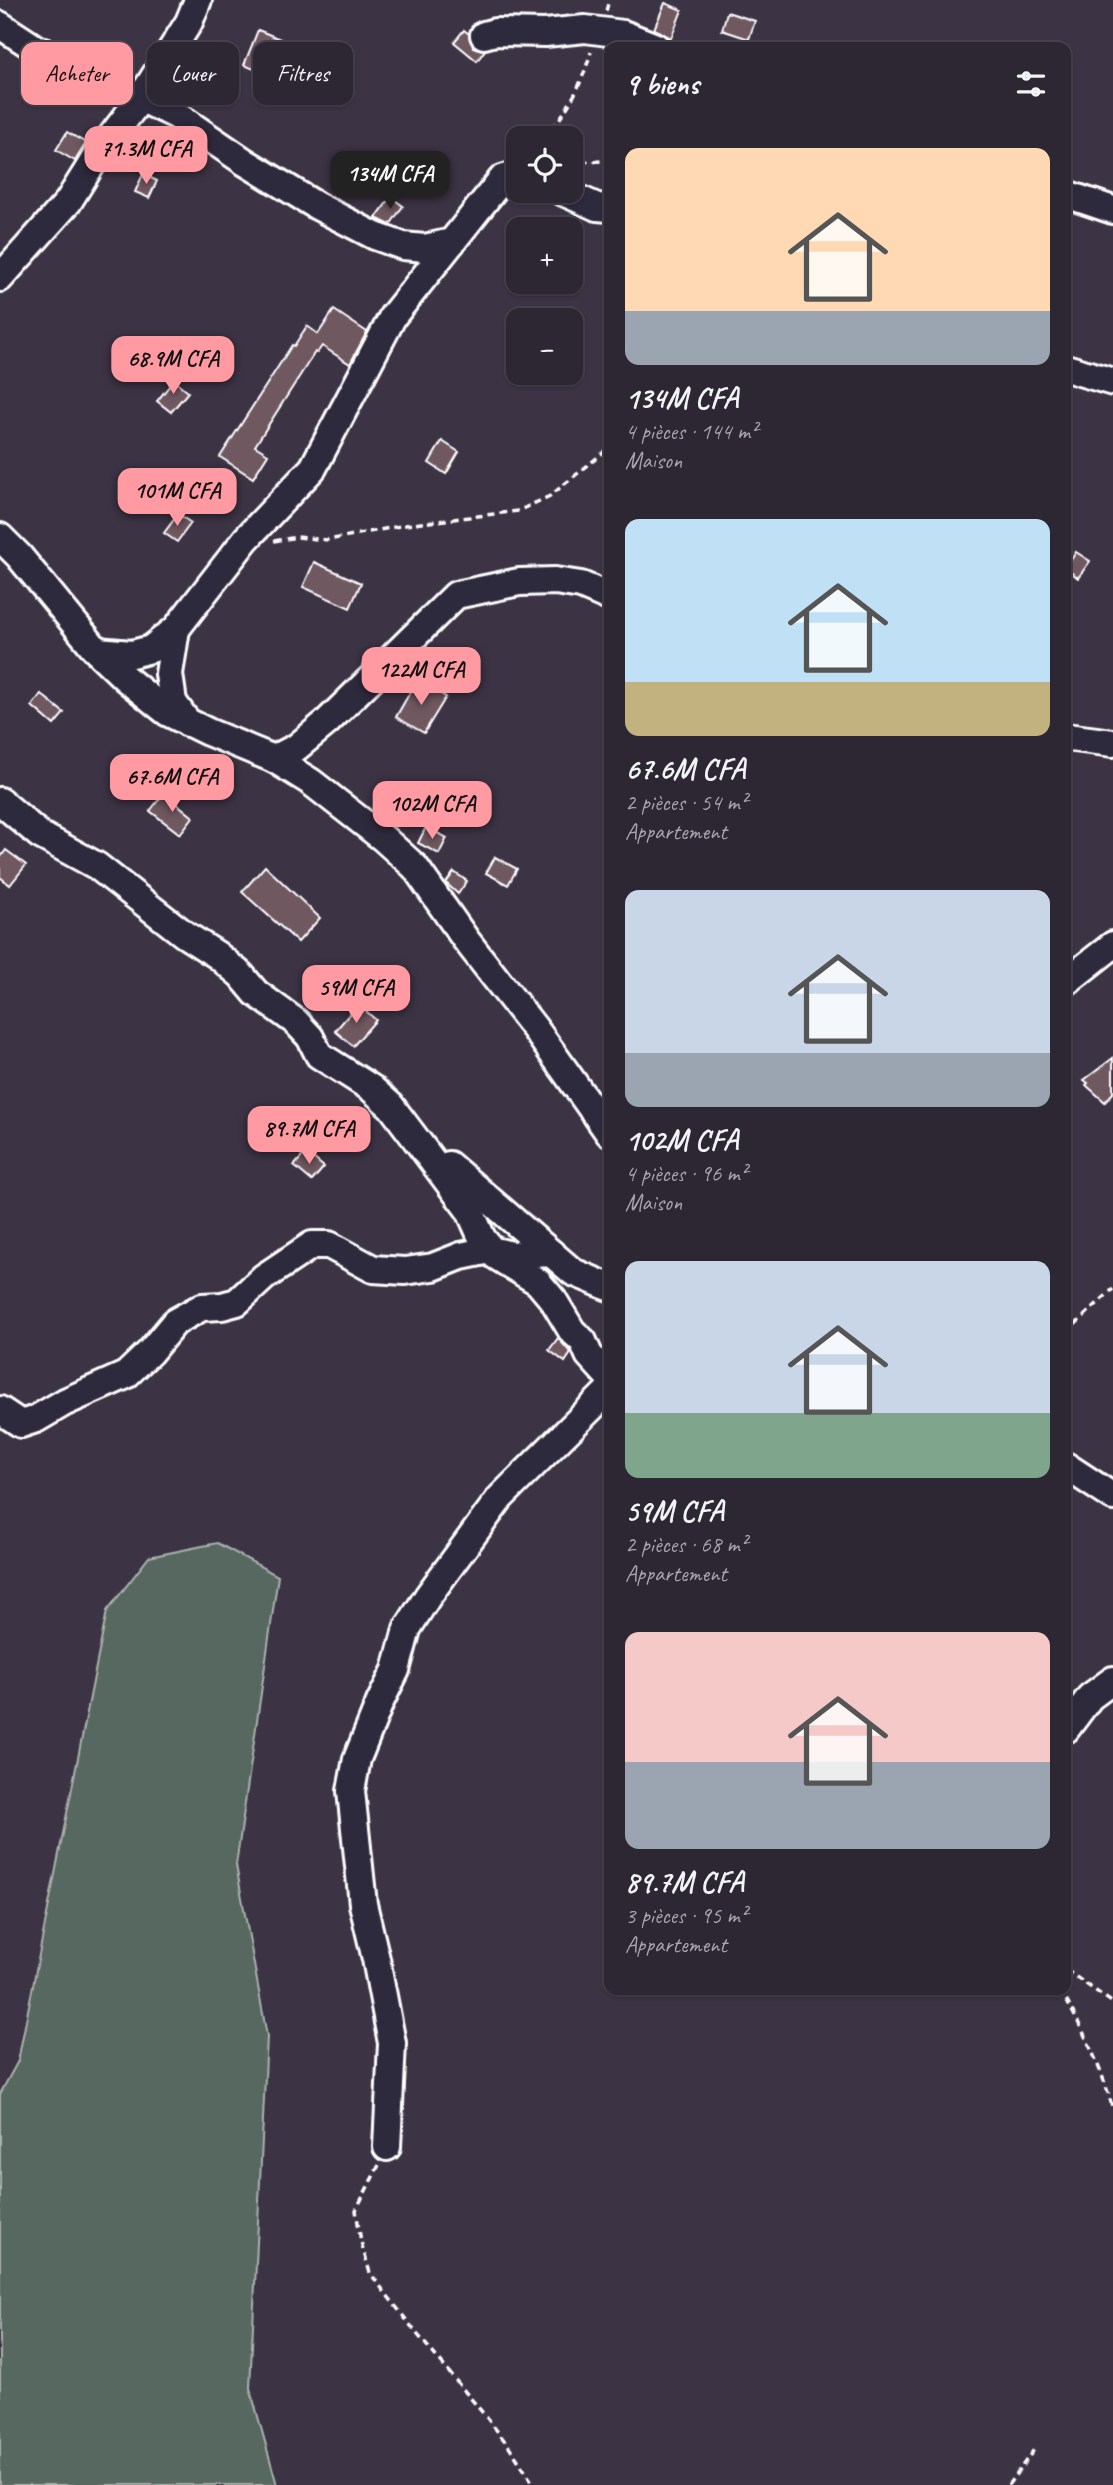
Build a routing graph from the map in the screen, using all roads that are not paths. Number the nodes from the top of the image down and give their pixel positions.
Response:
1 (198, 0) edge
2 (0, 25) edge
3 (484, 35) dead end
4 (643, 42) edge
5 (141, 98) junction
6 (506, 178) edge
7 (1071, 196) edge
8 (583, 201) edge
9 (604, 208) edge
10 (1113, 210) edge
11 (452, 242) junction
12 (0, 278) edge
13 (1071, 369) edge
14 (1113, 382) edge
15 (0, 537) edge
16 (604, 595) edge
17 (176, 629) junction
18 (97, 650) junction
19 (188, 723) junction
20 (1071, 738) edge
21 (1113, 743) edge
22 (274, 759) junction
23 (0, 801) edge
24 (1113, 945) edge
25 (1071, 978) edge
26 (604, 1126) edge
27 (417, 1138) junction
28 (490, 1250) junction
29 (551, 1253) junction
30 (604, 1285) edge
31 (604, 1372) edge
32 (604, 1395) edge
33 (0, 1410) edge
34 (1071, 1468) edge
35 (1113, 1497) edge
36 (1113, 1680) edge
37 (1071, 1722) edge
38 (387, 2147) road end

1 - 5 street
2 - 5 street
3 - 4 street
5 - 11 street
5 - 12 street
6 - 11 street
7 - 10 street
8 - 9 street
11 - 17 street
13 - 14 street
15 - 18 street
16 - 22 street
17 - 18 street
17 - 19 street
18 - 19 street
19 - 22 street
20 - 21 street
22 - 26 street
23 - 27 street
24 - 25 street
27 - 28 street
27 - 29 street
28 - 29 street
28 - 31 street
28 - 33 street
29 - 30 street
32 - 38 street
34 - 35 street
36 - 37 street

